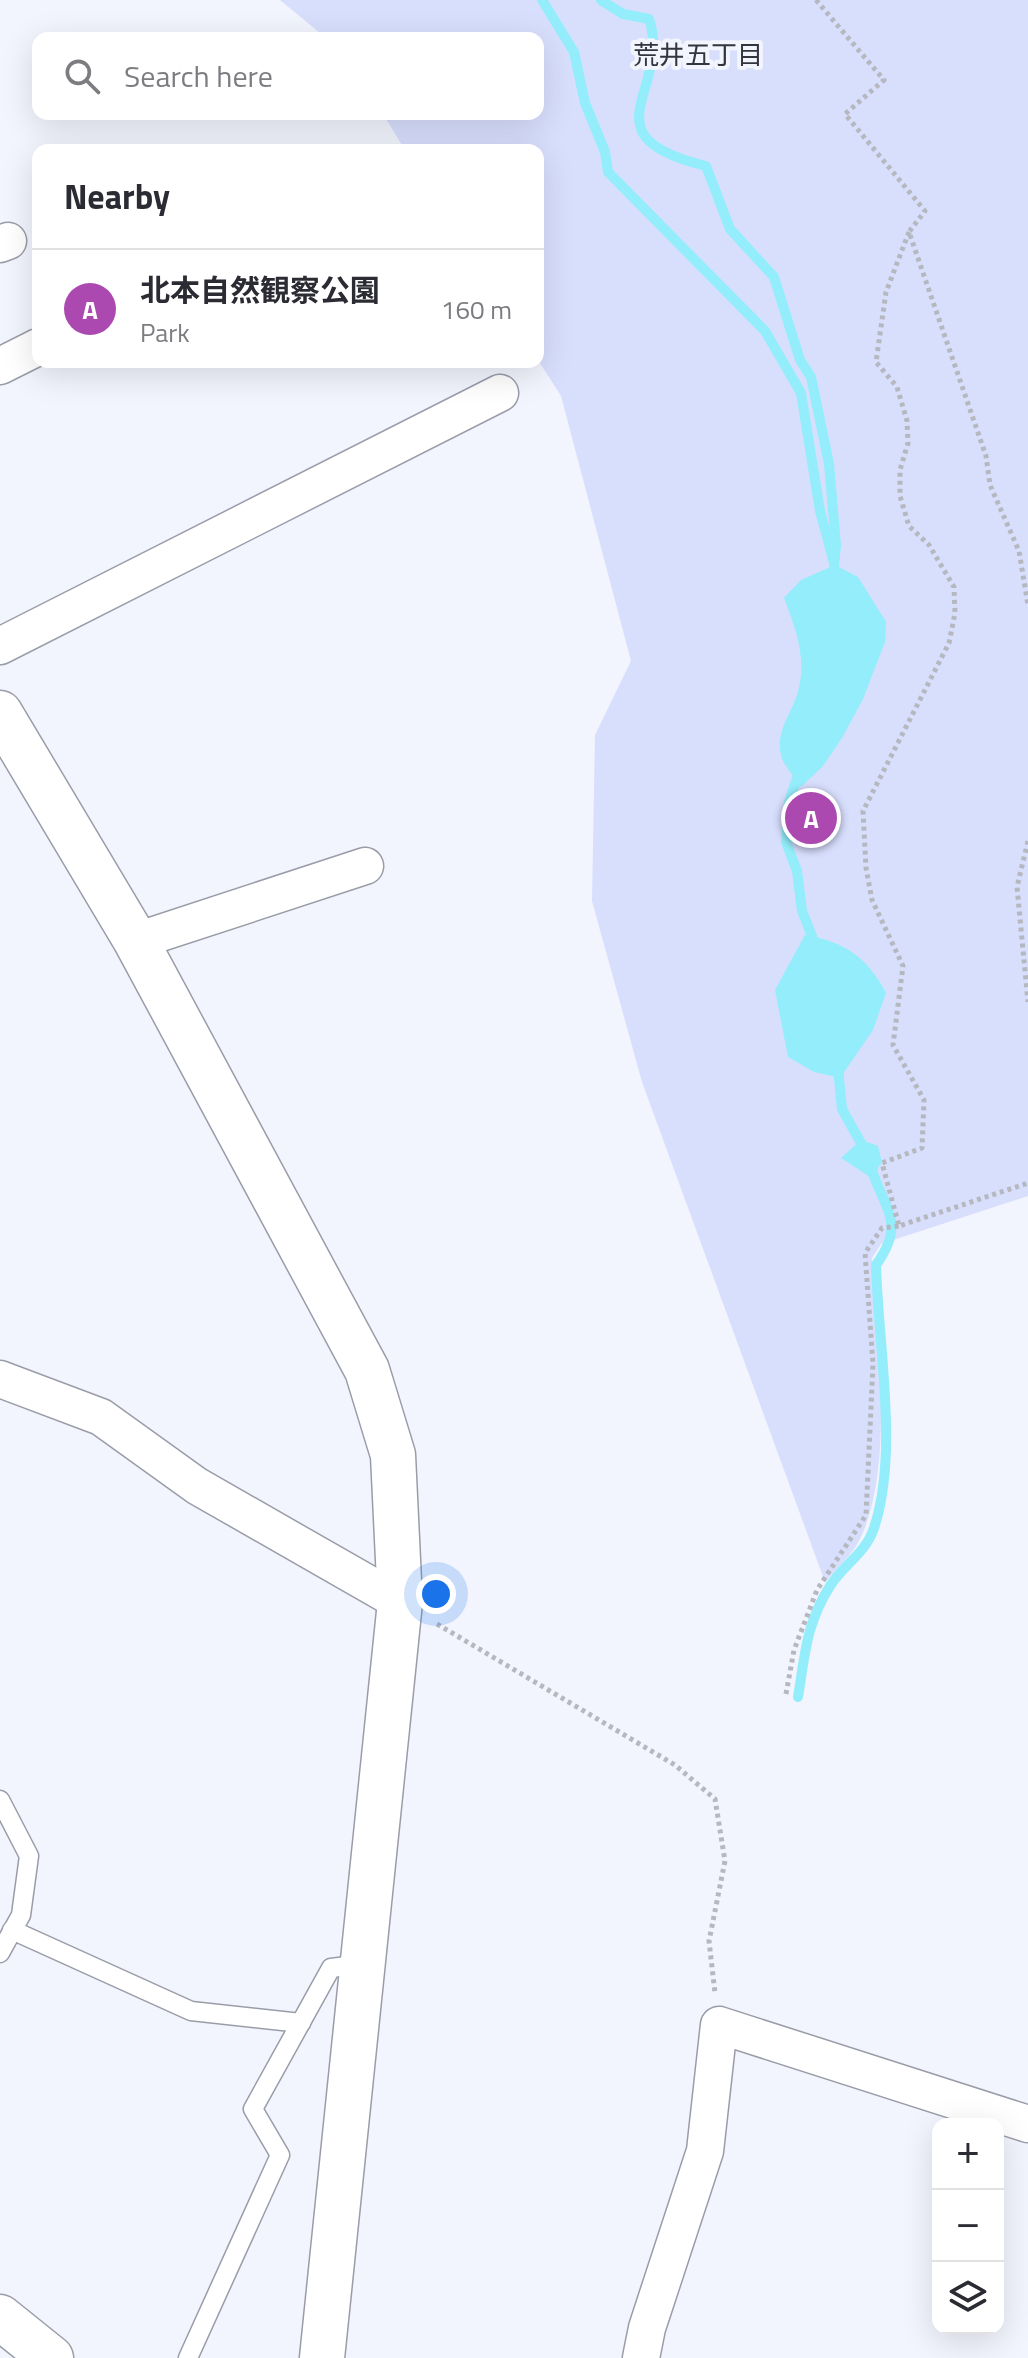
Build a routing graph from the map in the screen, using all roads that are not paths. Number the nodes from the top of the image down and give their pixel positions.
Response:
1 (32, 350) edge
2 (0, 366) edge
3 (500, 393) dead end
4 (0, 646) edge
5 (0, 713) edge
6 (365, 866) dead end
7 (136, 941) junction
8 (0, 1379) edge
9 (400, 1602) junction
10 (0, 1800) edge
11 (12, 1930) junction
12 (0, 1953) edge
13 (363, 1964) junction
14 (301, 2023) junction
15 (1028, 2124) edge
16 (0, 2317) edge
17 (51, 2358) edge
18 (188, 2358) edge
19 (322, 2358) edge
20 (641, 2358) edge

1 - 2 street
3 - 4 street
5 - 7 street
6 - 7 street
7 - 9 street
8 - 9 street
9 - 13 street
10 - 11 lane
11 - 12 lane
11 - 14 lane
13 - 14 lane
13 - 19 street
14 - 18 lane
15 - 20 street
16 - 17 street

